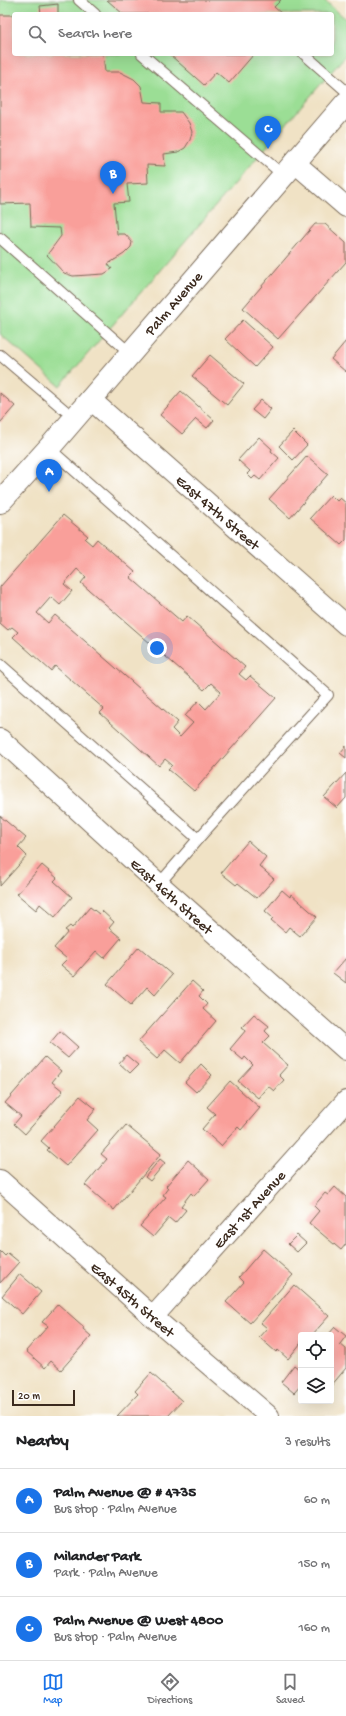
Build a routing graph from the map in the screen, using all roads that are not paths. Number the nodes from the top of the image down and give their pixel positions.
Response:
1 (79, 0) edge
2 (93, 12) edge
3 (145, 56) edge
4 (306, 56) edge
5 (346, 91) edge
6 (346, 103) edge
7 (288, 168) junction
8 (346, 207) edge
9 (0, 238) edge
10 (130, 353) junction
11 (0, 355) edge
12 (90, 399) junction
13 (74, 418) junction
14 (49, 448) junction
15 (0, 502) edge
16 (346, 625) edge
17 (0, 664) edge
18 (2, 745) edge
19 (198, 838) junction
20 (159, 884) junction
21 (346, 1050) edge
22 (346, 1101) edge
23 (0, 1180) edge
24 (153, 1317) junction
25 (269, 1416) edge

1 - 2 lane
3 - 7 lane
4 - 5 lane
6 - 7 main road, Palm Avenue
7 - 8 street
7 - 10 main road, Palm Avenue
9 - 10 lane
10 - 12 main road, Palm Avenue
11 - 13 lane
12 - 13 main road, Palm Avenue
12 - 16 street, East 47th Street
13 - 14 main road, Palm Avenue
14 - 15 main road, Palm Avenue
14 - 19 lane
17 - 19 lane
18 - 20 street, East 46th Street
19 - 20 lane
20 - 21 street, East 46th Street
22 - 24 street, East 1st Avenue
23 - 24 street, East 45th Street
24 - 25 street, East 45th Street

